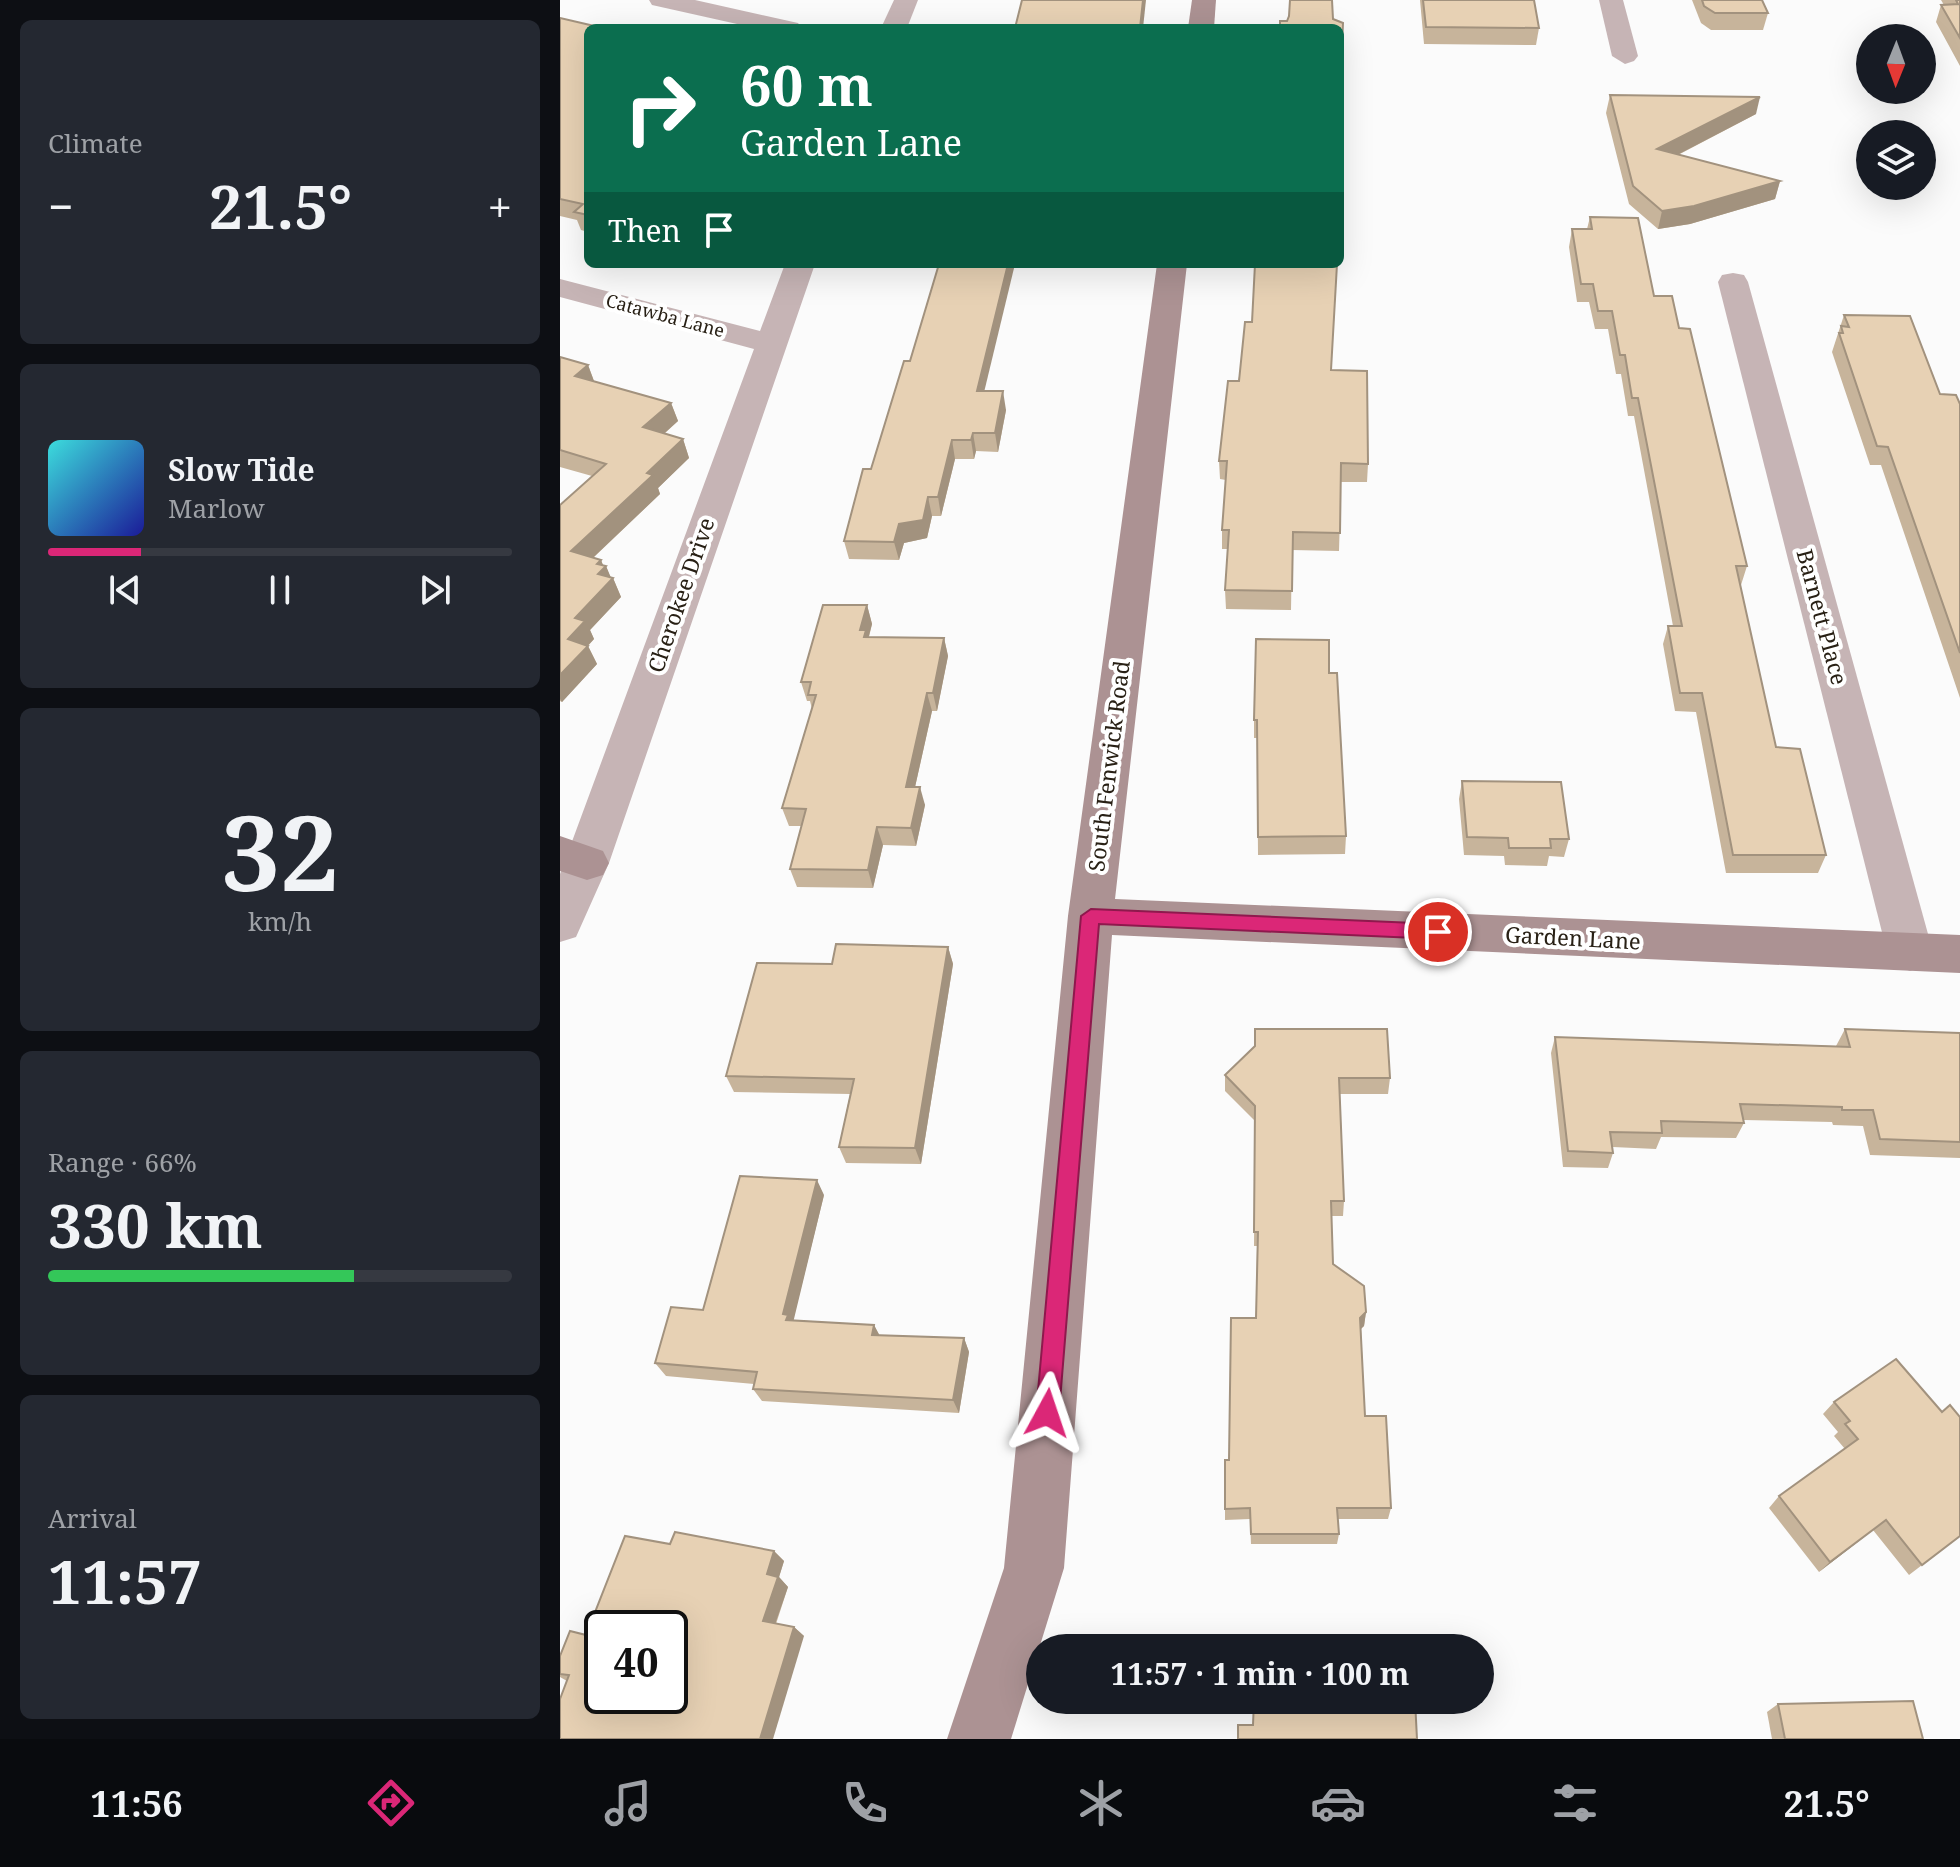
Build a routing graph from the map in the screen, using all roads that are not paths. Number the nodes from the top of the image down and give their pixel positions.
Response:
1 (661, 0) edge
2 (906, 0) edge
3 (1204, 0) edge
4 (1611, 0) edge
5 (771, 24) edge
6 (896, 24) edge
7 (1201, 24) edge
8 (1625, 56) dead end
9 (798, 268) edge
10 (1172, 268) edge
11 (1733, 282) dead end
12 (560, 288) edge
13 (769, 343) junction
14 (573, 858) edge
15 (1091, 916) junction
16 (560, 924) edge
17 (1910, 952) junction
18 (1960, 954) edge
19 (979, 1739) edge

1 - 5 street
2 - 6 street
3 - 7 street
4 - 8 street
9 - 13 street, Cherokee Drive
10 - 15 street, South Fenwick Road
11 - 17 street, Barnett Place
12 - 13 street, Catawba Lane
13 - 14 street, Cherokee Drive
14 - 16 street, Cherokee Drive
15 - 17 street, Garden Lane
15 - 19 street, South Fenwick Road
17 - 18 street, Garden Lane

